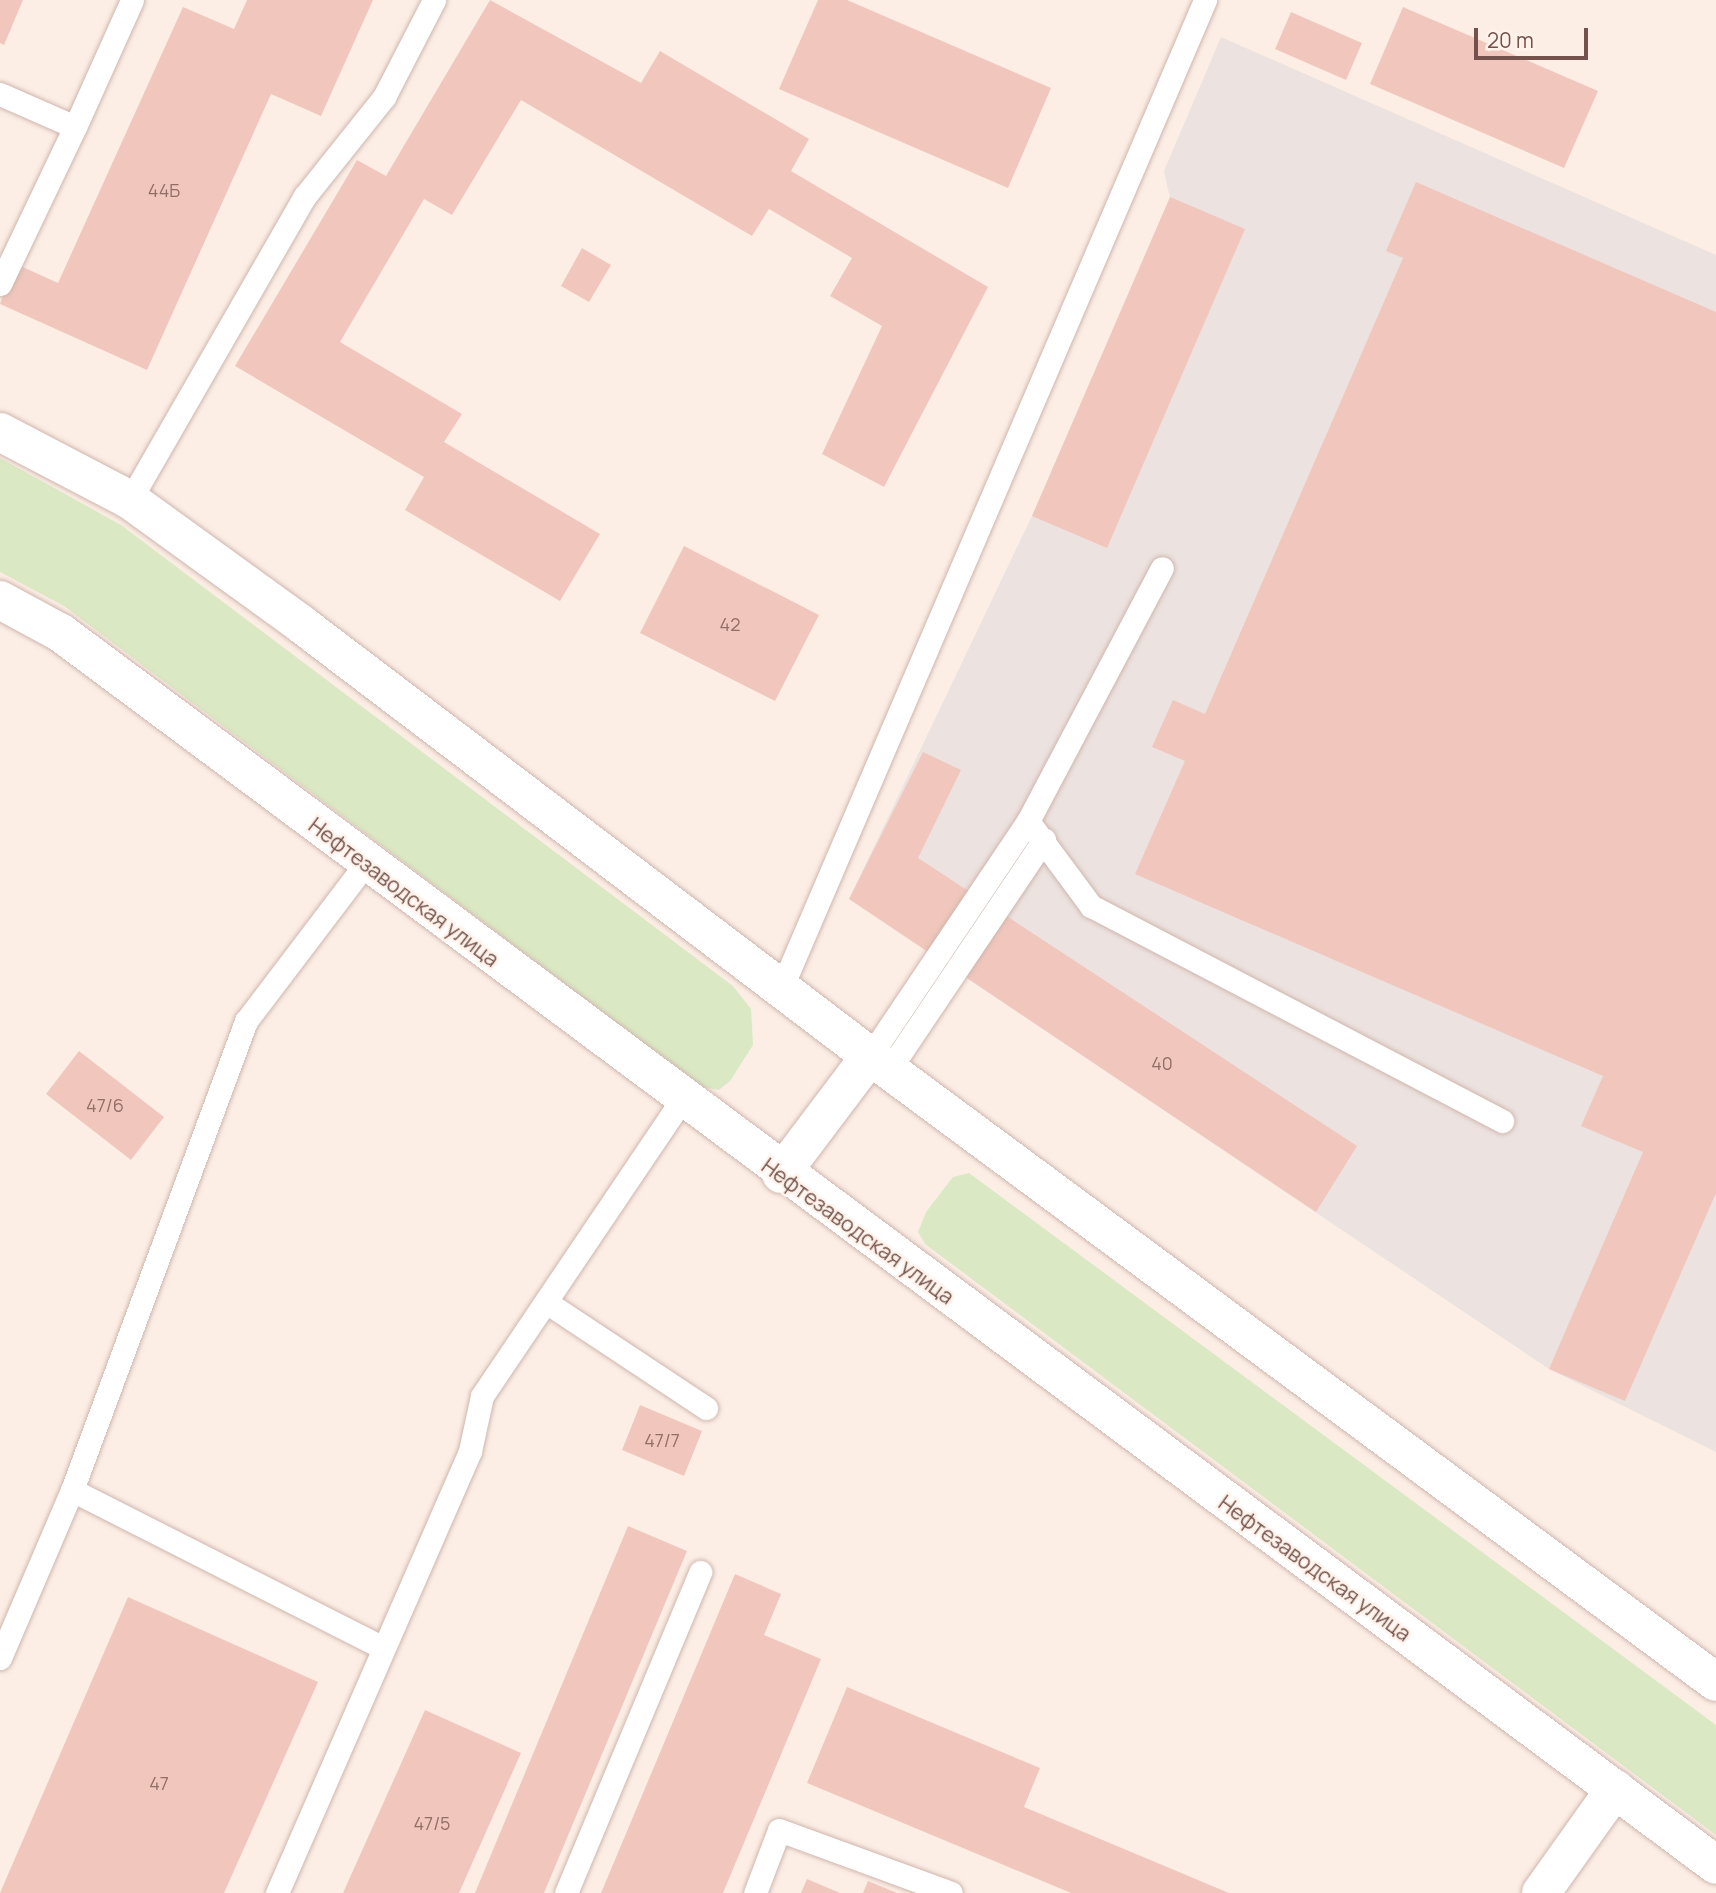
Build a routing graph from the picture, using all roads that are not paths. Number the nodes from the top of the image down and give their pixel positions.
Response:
1 (132, 0) edge
2 (434, 0) edge
3 (1205, 0) edge
4 (0, 94) edge
5 (75, 127) junction
6 (0, 284) edge
7 (0, 432) edge
8 (130, 500) junction
9 (1163, 568) dead end
10 (0, 600) edge
11 (1028, 821) junction
12 (1044, 839) junction
13 (366, 863) junction
14 (781, 989) junction
15 (879, 1063) junction
16 (682, 1100) junction
17 (1502, 1121) dead end
18 (782, 1174) junction
19 (546, 1302) junction
20 (706, 1408) dead end
21 (72, 1490) junction
22 (700, 1572) dead end
23 (382, 1647) junction
24 (0, 1658) edge
25 (1716, 1682) edge
26 (1615, 1789) junction
27 (1716, 1865) edge
28 (277, 1893) edge
29 (566, 1893) edge
30 (755, 1893) edge
31 (951, 1893) edge
32 (1541, 1893) edge

1 - 5 lane
2 - 8 lane
3 - 14 lane
4 - 5 lane
5 - 6 lane
7 - 8 main road
8 - 14 main road
9 - 11 lane
10 - 13 main road, Нефтезаводская улица
11 - 12 lane
11 - 15 lane
12 - 15 lane
12 - 17 lane
13 - 16 main road, Нефтезаводская улица
13 - 21 lane
14 - 15 main road
15 - 18 main road
15 - 25 main road
16 - 18 main road, Нефтезаводская улица
16 - 19 lane
18 - 26 main road, Нефтезаводская улица
19 - 20 lane
19 - 23 lane
21 - 23 lane
21 - 24 lane
22 - 29 lane
23 - 28 lane
26 - 27 main road, Нефтезаводская улица
26 - 32 main road
30 - 31 lane

